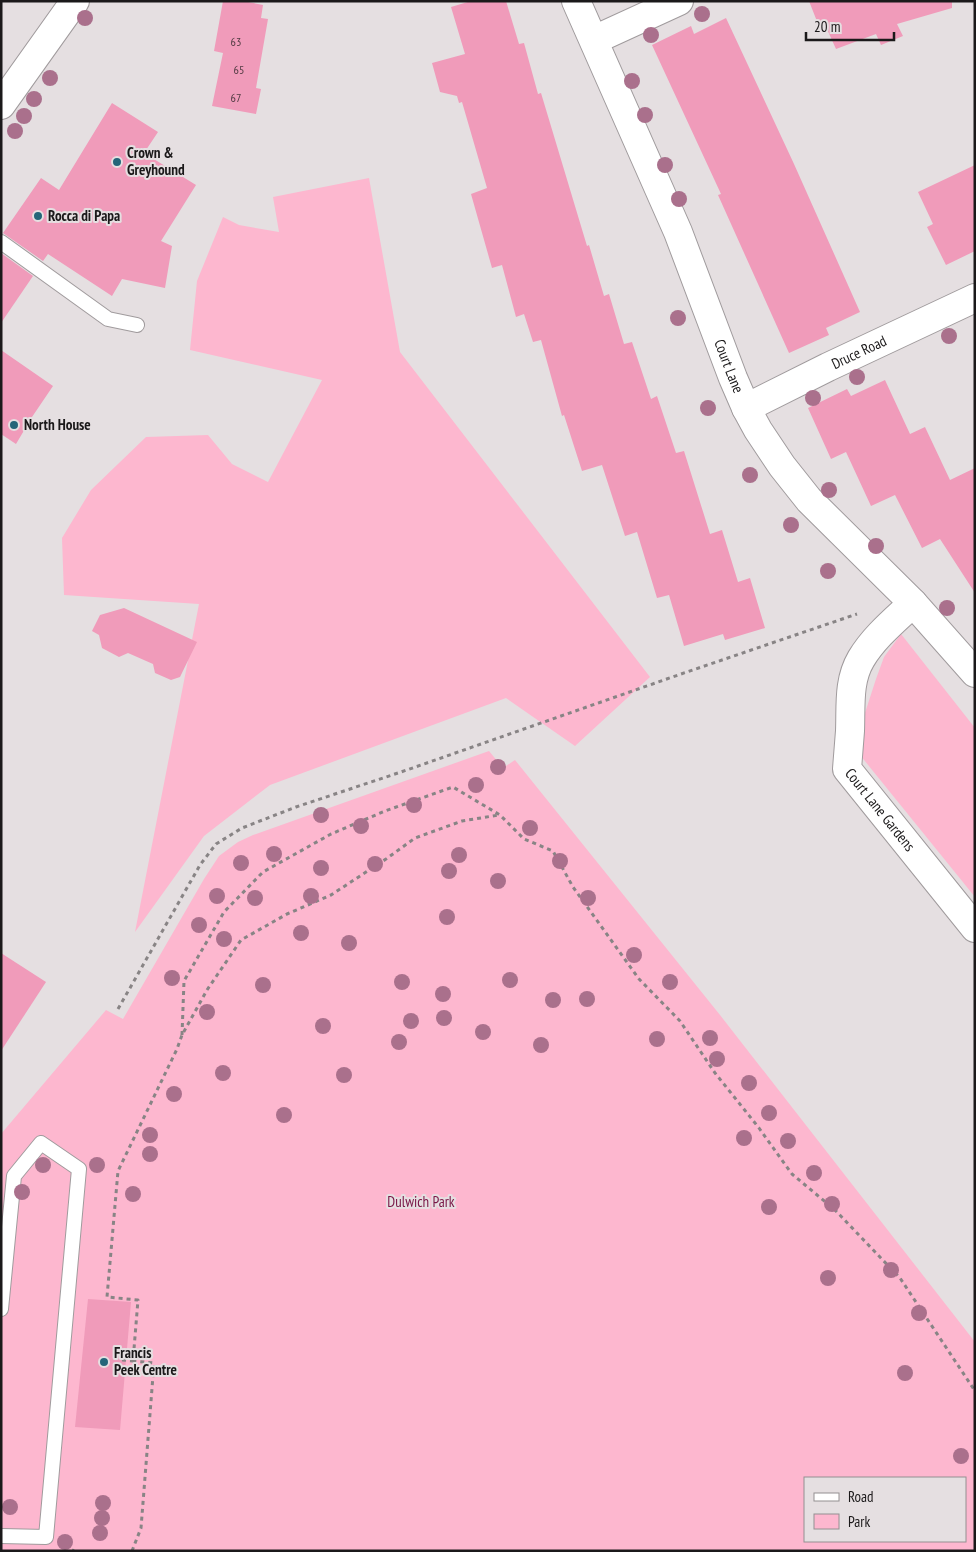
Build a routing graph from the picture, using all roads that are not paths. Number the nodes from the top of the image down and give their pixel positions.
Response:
1 (75, 1) edge
2 (576, 1) edge
3 (679, 1) edge
4 (594, 40) junction
5 (1, 104) edge
6 (1, 242) edge
7 (975, 298) edge
8 (137, 325) dead end
9 (746, 408) junction
10 (913, 602) junction
11 (975, 673) edge
12 (975, 928) edge
13 (5, 1222) edge
14 (1, 1309) edge
15 (1, 1536) edge

1 - 5 street
2 - 4 street, Court Lane
3 - 4 street
4 - 9 street, Court Lane
6 - 8 lane
7 - 9 street, Druce Road
9 - 10 street, Court Lane
10 - 11 street, Court Lane
10 - 12 street, Court Lane Gardens
13 - 14 lane
13 - 15 lane

